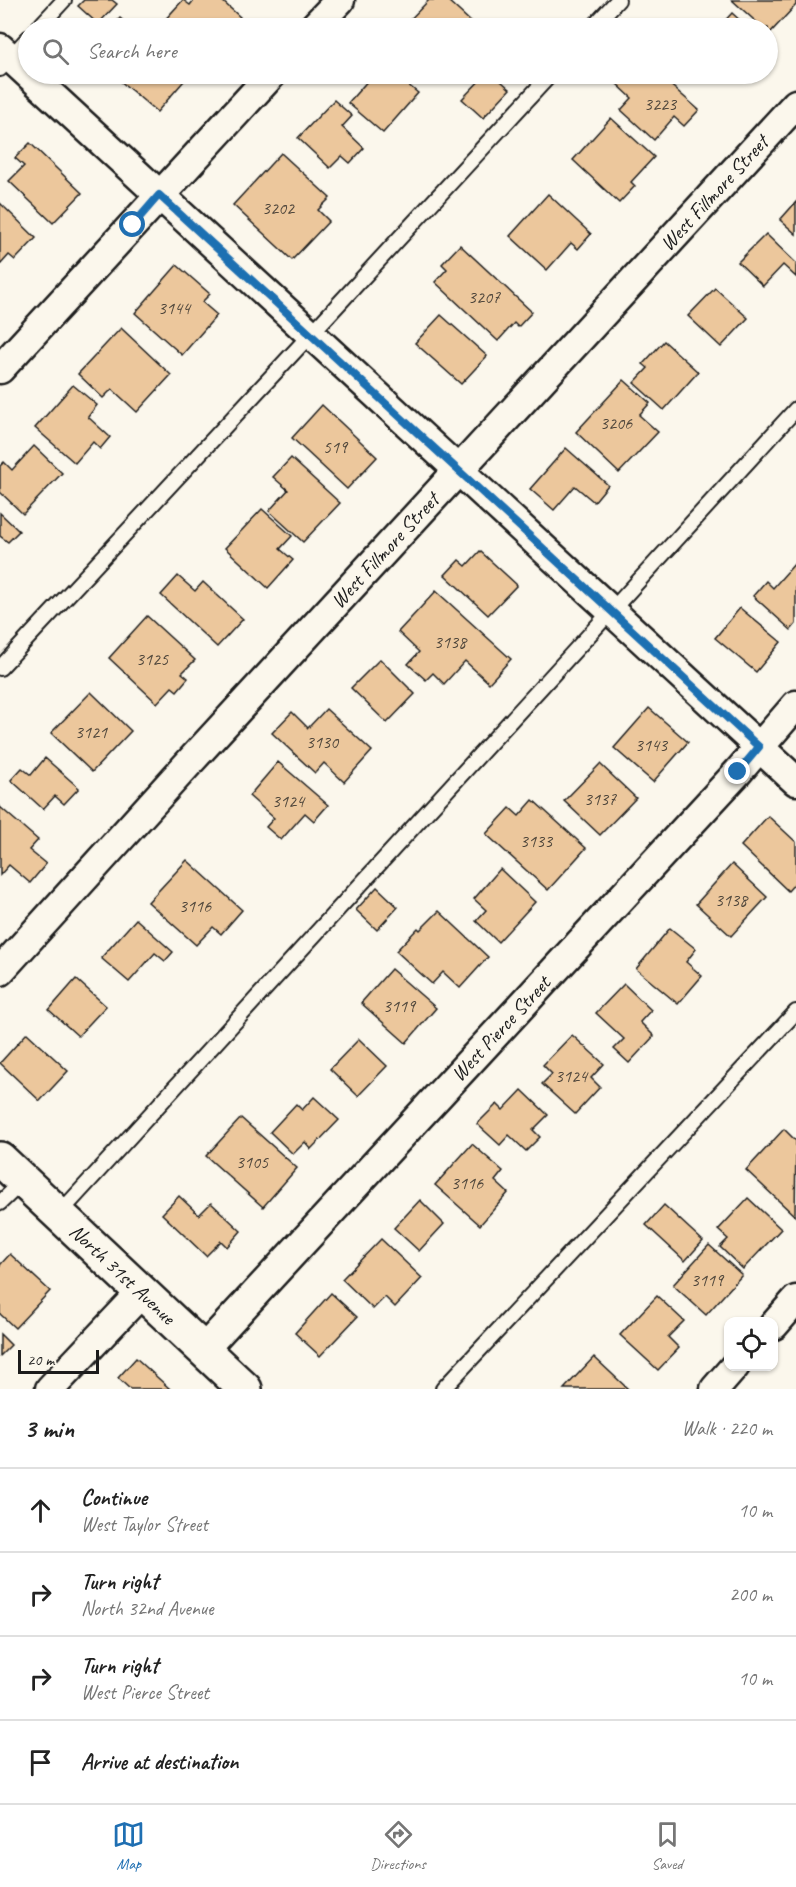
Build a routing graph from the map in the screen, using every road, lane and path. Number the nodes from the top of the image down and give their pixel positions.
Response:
1 (64, 0) edge
2 (340, 0) edge
3 (618, 0) edge
4 (47, 18) edge
5 (323, 18) edge
6 (601, 18) edge
7 (43, 84) edge
8 (263, 84) edge
9 (542, 84) edge
10 (796, 104) edge
11 (159, 195) junction
12 (310, 335) junction
13 (0, 369) edge
14 (796, 409) edge
15 (458, 472) junction
16 (612, 612) junction
17 (0, 668) edge
18 (796, 705) edge
19 (759, 747) junction
20 (796, 781) edge
21 (0, 971) edge
22 (796, 1012) edge
23 (11, 1170) edge
24 (0, 1203) edge
25 (59, 1214) junction
26 (142, 1292) junction
27 (796, 1300) edge
28 (778, 1320) edge
29 (203, 1350) junction
30 (731, 1371) edge
31 (50, 1389) edge
32 (245, 1389) edge
33 (443, 1389) edge
34 (715, 1389) edge

1 - 4 lane
2 - 5 street
3 - 6 lane
7 - 11 street
8 - 11 street
9 - 12 lane
10 - 15 street, West Fillmore Street
11 - 12 street
11 - 13 street
12 - 15 street
12 - 17 lane
14 - 16 lane
15 - 16 street
15 - 21 street, West Fillmore Street
16 - 19 street
16 - 25 lane
18 - 19 street, West Pierce Street
19 - 20 street
19 - 29 street, West Pierce Street
22 - 33 lane
23 - 24 lane
23 - 25 street, North 31st Avenue
25 - 26 street, North 31st Avenue
26 - 29 street, North 31st Avenue
26 - 31 street
27 - 28 street
29 - 32 street, North 31st Avenue
30 - 34 street

